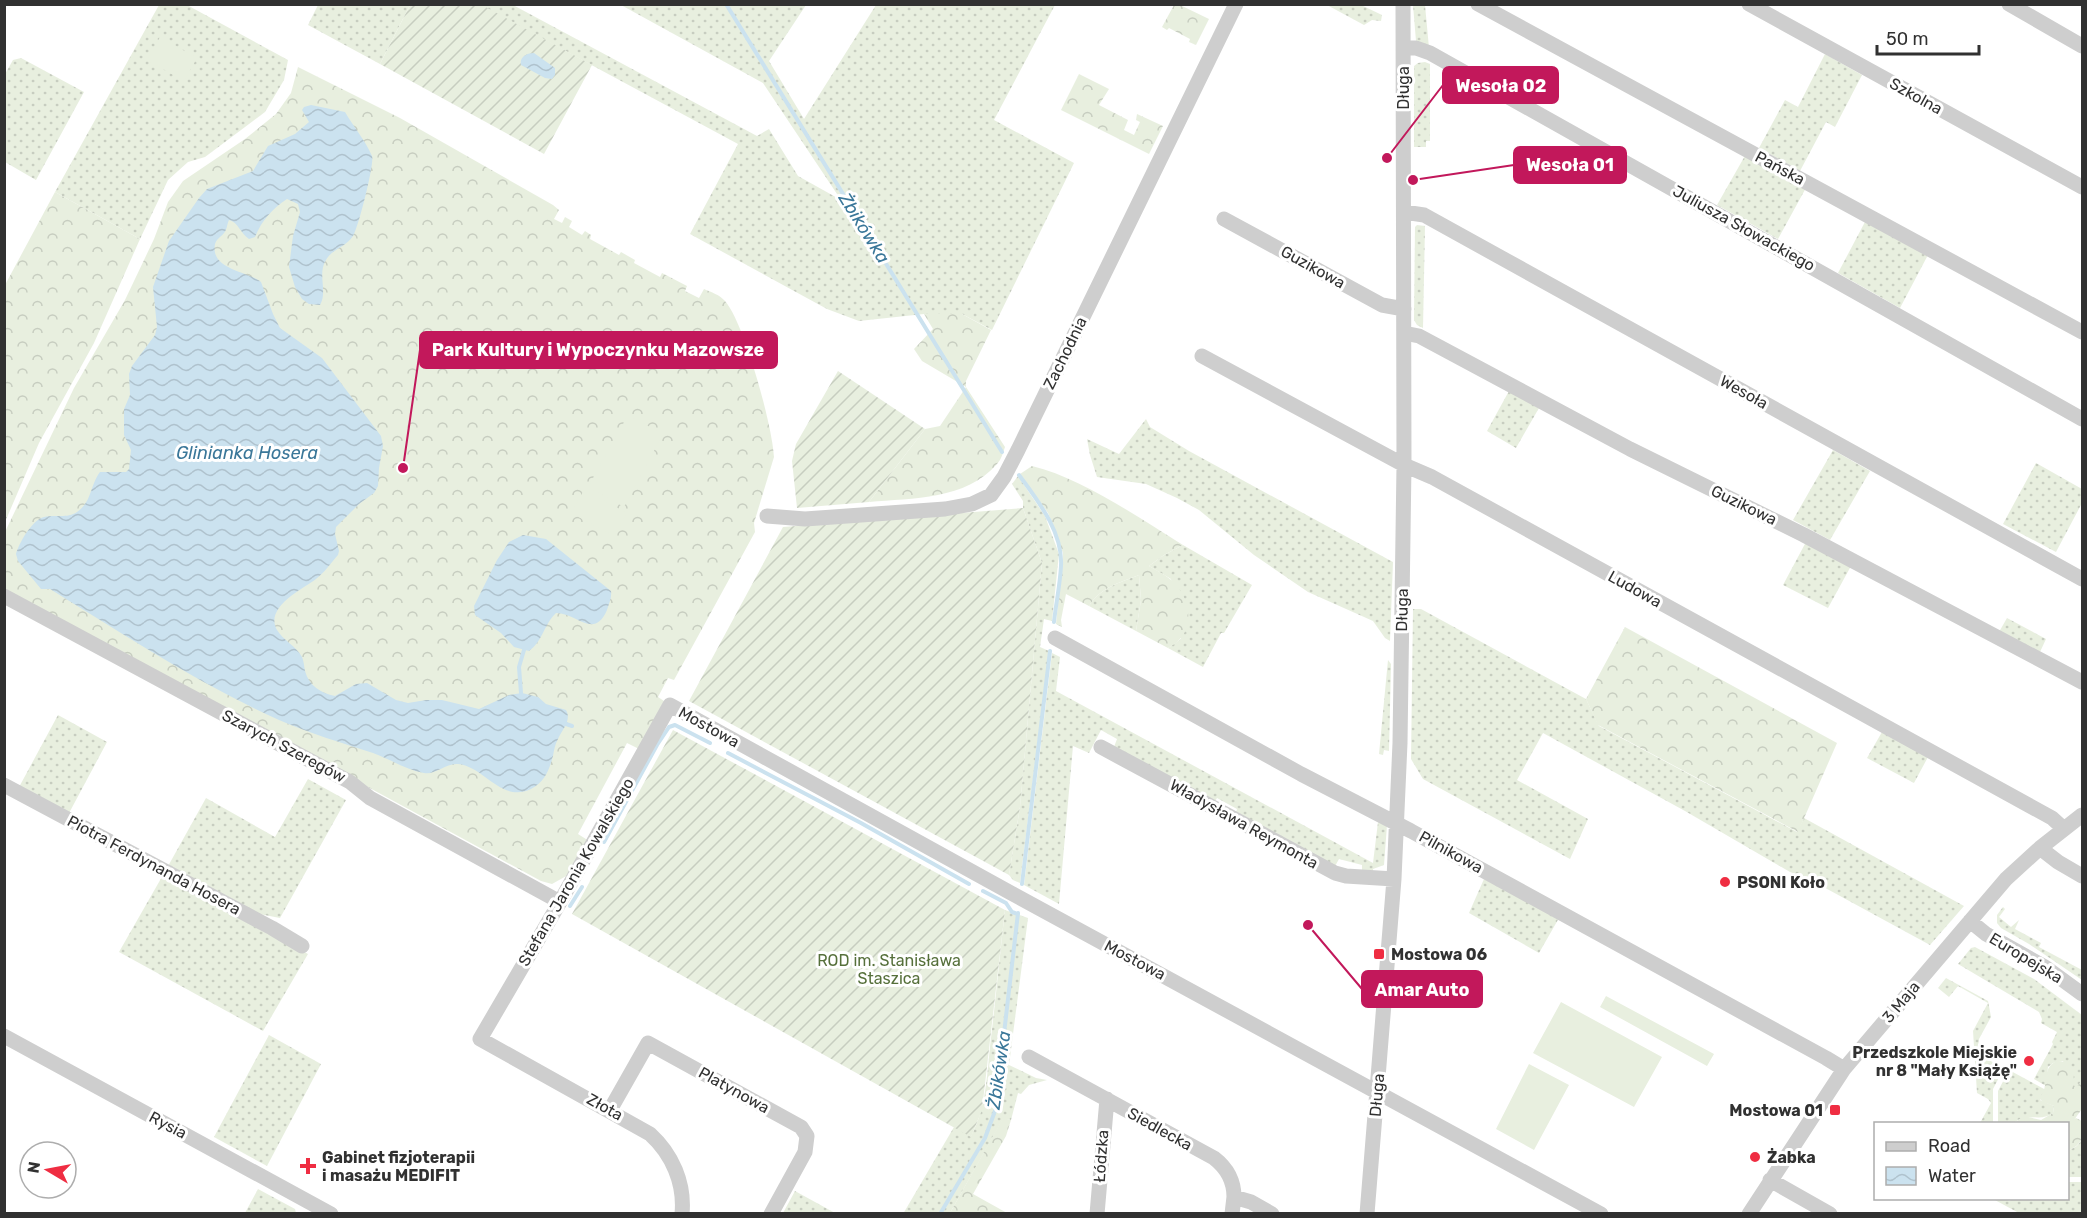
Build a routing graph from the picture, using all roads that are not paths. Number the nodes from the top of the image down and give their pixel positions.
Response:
1 (1236, 4) edge
2 (1402, 4) edge
3 (1478, 4) edge
4 (1749, 4) edge
5 (2009, 4) edge
6 (2082, 46) edge
7 (1403, 48) junction
8 (2082, 187) edge
9 (1404, 212) junction
10 (1224, 219) dead end
11 (1404, 309) junction
12 (2082, 332) edge
13 (1404, 333) junction
14 (1202, 356) dead end
15 (2082, 418) edge
16 (1404, 465) junction
17 (768, 516) dead end
18 (2082, 579) edge
19 (4, 596) edge
20 (1056, 638) dead end
21 (2082, 682) edge
22 (670, 705) joint
23 (1101, 747) dead end
24 (4, 785) edge
25 (2082, 814) edge
26 (1397, 824) junction
27 (2063, 828) junction
28 (2040, 848) junction
29 (2082, 876) edge
30 (1394, 879) junction
31 (560, 902) junction
32 (1970, 921) junction
33 (302, 946) dead end
34 (2082, 994) edge
35 (4, 1036) edge
36 (480, 1039) joint
37 (1029, 1057) dead end
38 (1844, 1070) junction
39 (1377, 1091) junction
40 (1107, 1100) junction
41 (610, 1110) junction
42 (1770, 1180) junction
43 (1234, 1197) junction
44 (331, 1214) edge
45 (682, 1214) edge
46 (771, 1214) edge
47 (1097, 1214) edge
48 (1232, 1214) edge
49 (1272, 1214) edge
50 (1367, 1214) edge
51 (1601, 1214) edge
52 (1749, 1214) edge
53 (1830, 1214) edge

1 - 17 street, Zachodnia
2 - 7 street, Długa
3 - 12 street, Pańska
4 - 8 street, Szkolna
5 - 6 street
7 - 9 street, Długa
7 - 15 street, Juliusza Słowackiego
9 - 11 street, Długa
9 - 18 street, Wesoła
10 - 11 street, Guzikowa
11 - 13 street, Długa
13 - 16 street, Długa
13 - 21 street, Guzikowa
14 - 16 street, Ludowa
16 - 26 street, Długa
16 - 27 street, Ludowa
19 - 31 street, Szarych Szeregów
20 - 26 street, Pilnikowa
22 - 31 street, Stefana Jaronia Kowalskiego
22 - 39 street, Mostowa
23 - 30 street, Władysława Reymonta
24 - 33 street, Piotra Ferdynanda Hosera
25 - 27 street, 3 Maja
26 - 30 street, Długa
26 - 38 street, Pilnikowa
27 - 28 street, 3 Maja
28 - 29 street
28 - 32 street, 3 Maja
30 - 39 street, Długa
31 - 36 street, Stefana Jaronia Kowalskiego
32 - 34 street, Europejska
32 - 38 street, 3 Maja
35 - 44 street, Rysia
36 - 41 street, Złota
37 - 40 street, Siedlecka
38 - 42 street, 3 Maja
39 - 50 street, Długa
39 - 51 street, Mostowa
40 - 43 street, Siedlecka
40 - 47 street, Łódzka
41 - 45 street, Złota
41 - 46 street, Platynowa
42 - 52 street, 3 Maja
42 - 53 street
43 - 48 street
43 - 49 street

